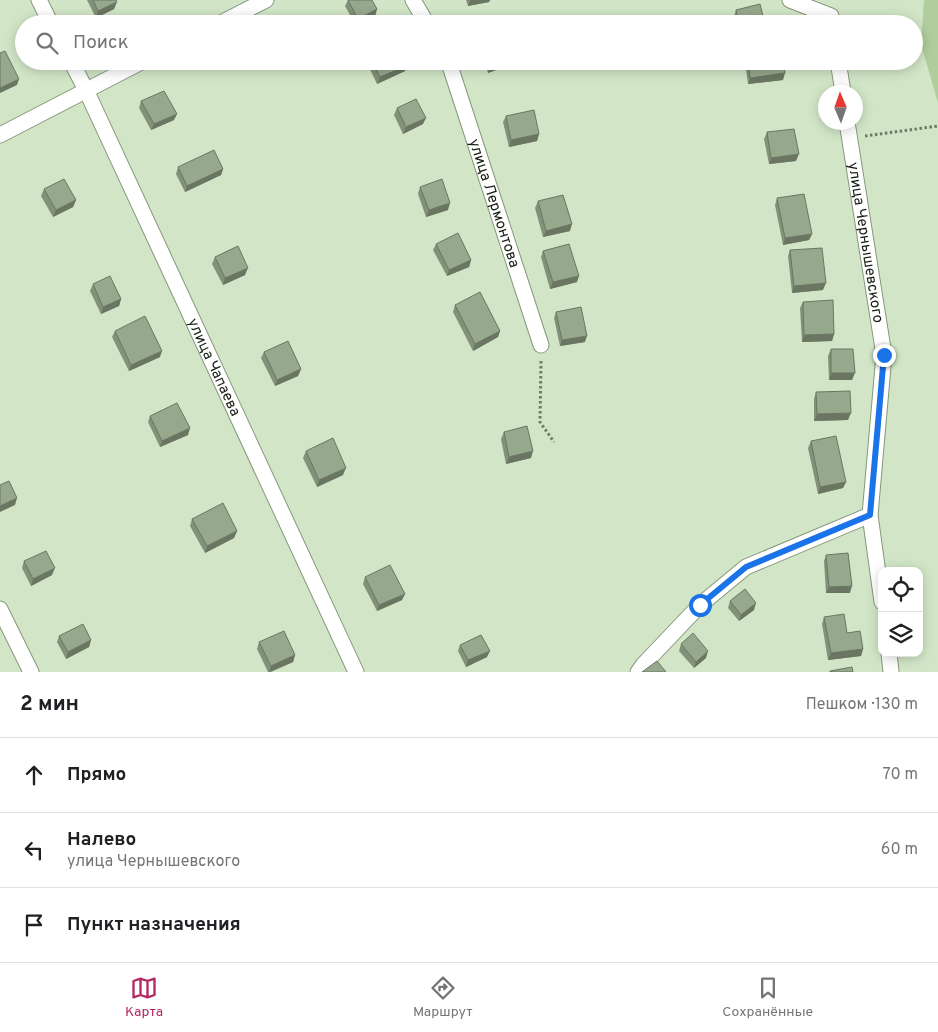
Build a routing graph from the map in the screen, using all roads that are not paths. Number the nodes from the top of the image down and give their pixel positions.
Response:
1 (39, 0) edge
2 (266, 0) edge
3 (413, 0) edge
4 (790, 0) edge
5 (829, 0) edge
6 (46, 15) edge
7 (237, 15) edge
8 (422, 15) edge
9 (821, 15) edge
10 (830, 15) edge
11 (76, 70) edge
12 (126, 70) edge
13 (452, 70) edge
14 (839, 70) edge
15 (842, 85) edge
16 (86, 90) junction
17 (849, 130) edge
18 (0, 135) edge
19 (541, 345) road end
20 (870, 515) junction
21 (878, 573) edge
22 (0, 609) edge
23 (889, 657) edge
24 (31, 672) edge
25 (356, 672) edge
26 (638, 672) edge
27 (891, 672) edge

1 - 6 street
2 - 7 street
3 - 8 street
4 - 9 street
5 - 10 street
11 - 16 street, улица Чапаева
12 - 16 street
13 - 19 street, улица Лермонтова
14 - 15 street
16 - 18 street
16 - 25 street, улица Чапаева
17 - 20 street, улица Чернышевского
20 - 21 street, улица Чернышевского
20 - 26 street
22 - 24 street
23 - 27 street

